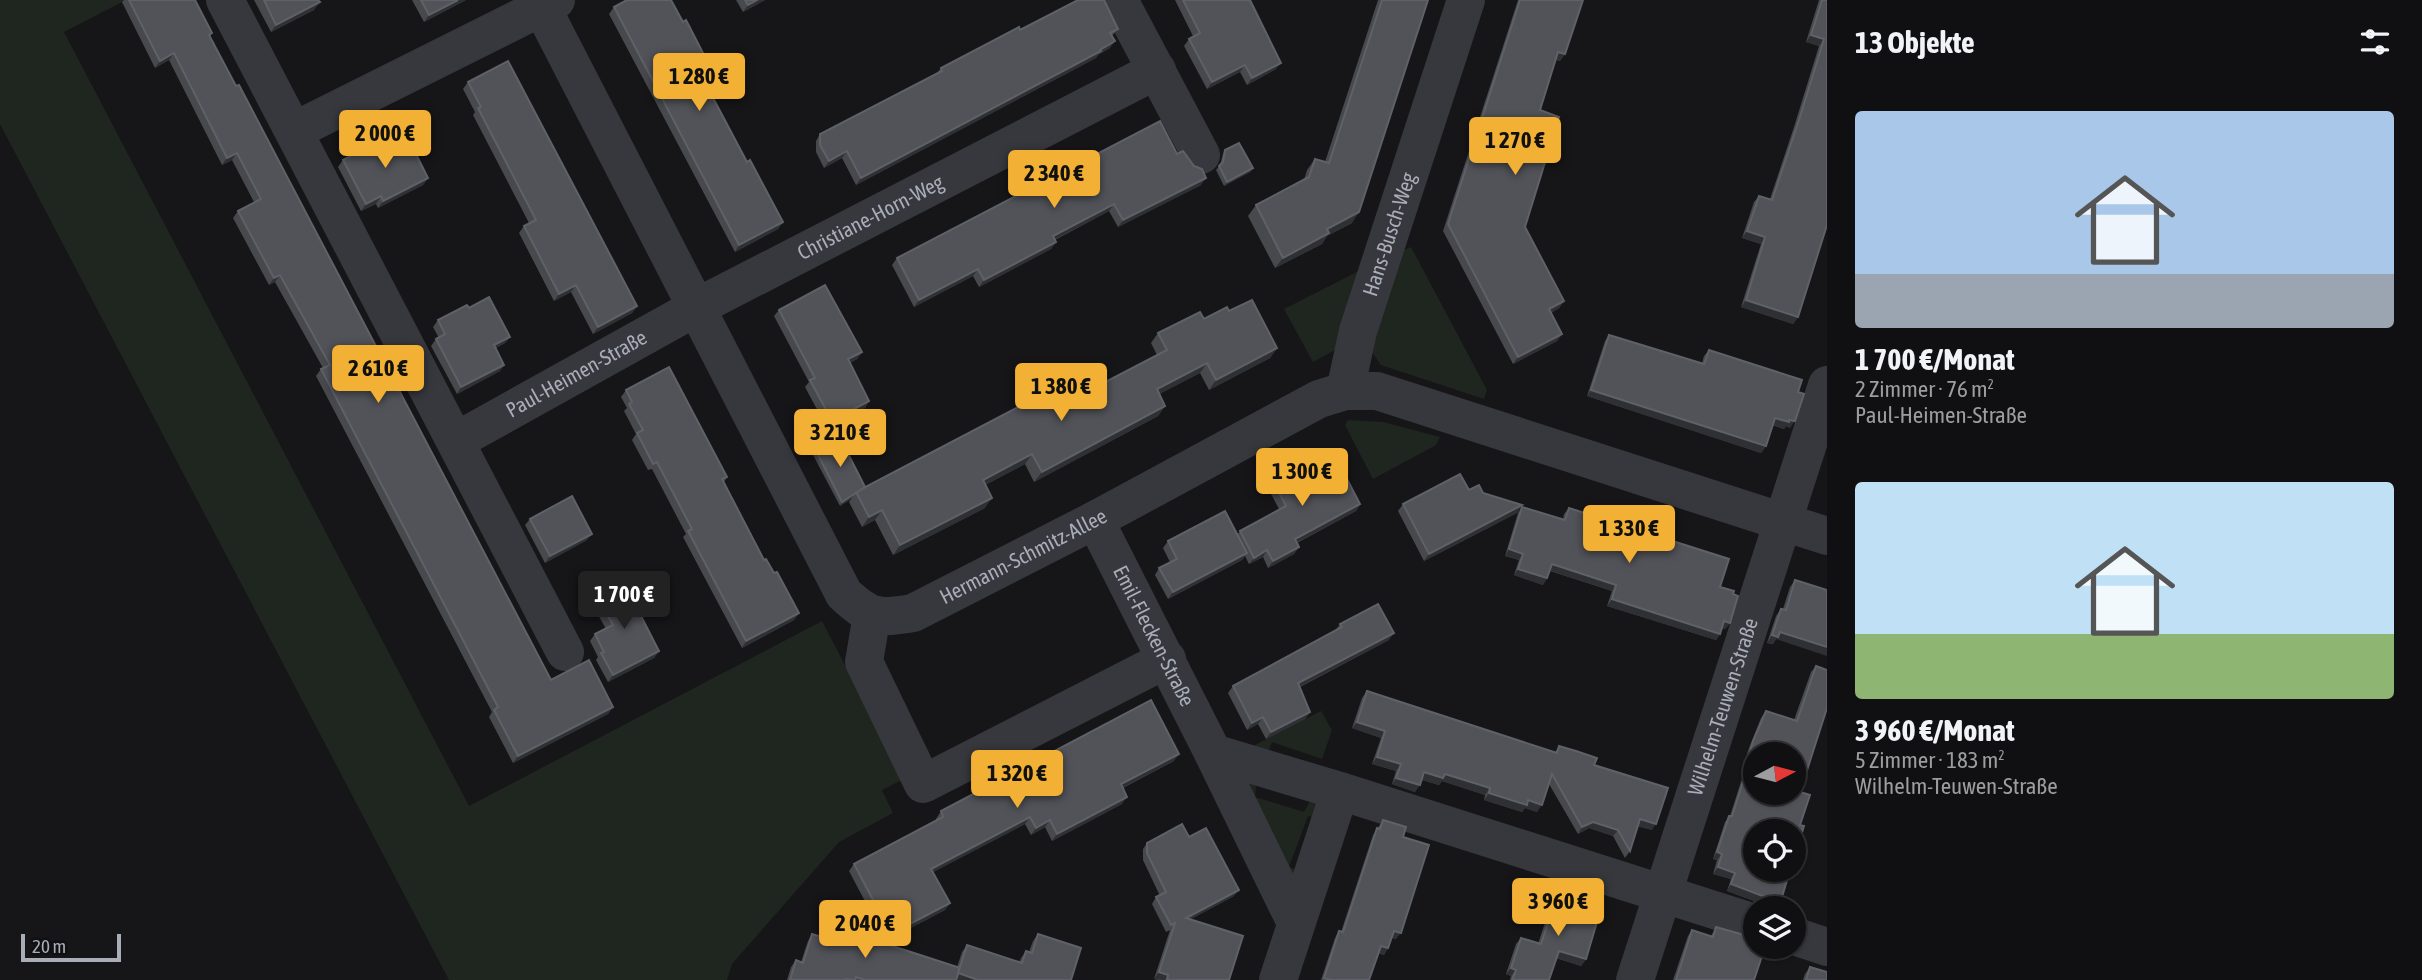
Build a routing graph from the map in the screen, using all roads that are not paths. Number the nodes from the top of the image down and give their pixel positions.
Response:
1 (225, 0) edge
2 (1119, 0) edge
3 (1466, 0) edge
4 (545, 2) edge
5 (1157, 71) junction
6 (294, 131) junction
7 (1201, 155) dead end
8 (696, 307) junction
9 (1827, 384) edge
10 (1345, 391) junction
11 (456, 442) junction
12 (1095, 520) junction
13 (1783, 522) junction
14 (1827, 536) edge
15 (872, 614) junction
16 (565, 652) dead end
17 (1167, 659) junction
18 (1213, 753) junction
19 (1340, 791) junction
20 (1664, 894) junction
21 (1743, 919) edge
22 (1296, 923) junction
23 (1806, 940) edge
24 (1827, 947) edge
25 (1278, 980) edge
26 (1635, 980) edge

1 - 6 street
2 - 5 street
3 - 10 street, Hans-Busch-Weg
4 - 6 street
4 - 8 street
5 - 7 street
5 - 8 street, Christiane-Horn-Weg
6 - 11 street
8 - 11 street, Paul-Heimen-Straße
8 - 15 street
9 - 13 street, Wilhelm-Teuwen-Straße
10 - 12 street, Hermann-Schmitz-Allee
10 - 13 street, Hermann-Schmitz-Allee
11 - 16 street
12 - 15 street, Hermann-Schmitz-Allee
12 - 17 street, Emil-Flecken-Straße
13 - 14 street, Hermann-Schmitz-Allee
13 - 20 street, Wilhelm-Teuwen-Straße
15 - 17 street
17 - 18 street, Emil-Flecken-Straße
18 - 19 street
18 - 22 street, Emil-Flecken-Straße
19 - 20 street
19 - 22 street
20 - 21 street
20 - 26 street, Wilhelm-Teuwen-Straße
22 - 25 street
23 - 24 street

